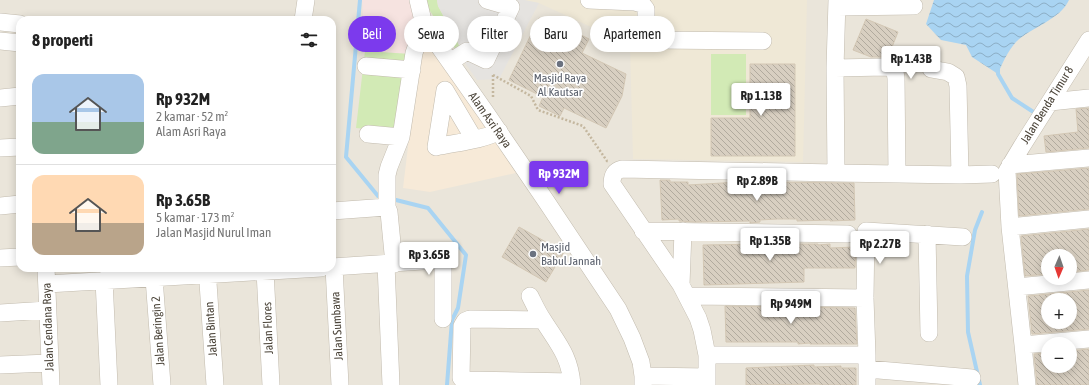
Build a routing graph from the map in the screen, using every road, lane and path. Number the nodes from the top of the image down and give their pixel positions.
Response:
1 (306, 0) edge
2 (418, 0) edge
3 (487, 0) edge
4 (589, 0) edge
5 (837, 4) edge
6 (914, 6) dead end
7 (304, 16) edge
8 (422, 16) edge
9 (0, 22) edge
10 (16, 24) edge
11 (1089, 40) edge
12 (0, 41) edge
13 (763, 41) dead end
14 (16, 42) edge
15 (414, 52) edge
16 (443, 52) edge
17 (450, 62) junction
18 (366, 66) dead end
19 (489, 67) junction
20 (835, 68) junction
21 (931, 69) dead end
22 (412, 70) junction
23 (16, 96) edge
24 (0, 98) edge
25 (1089, 98) edge
26 (1050, 102) junction
27 (486, 113) junction
28 (498, 131) junction
29 (368, 134) dead end
30 (400, 137) junction
31 (474, 139) dead end
32 (16, 147) edge
33 (0, 148) edge
34 (604, 156) dead end
35 (1089, 158) edge
36 (1003, 170) junction
37 (836, 173) junction
38 (897, 174) junction
39 (960, 174) junction
40 (16, 204) edge
41 (0, 206) edge
42 (387, 207) junction
43 (336, 211) edge
44 (1089, 220) edge
45 (1010, 227) junction
46 (643, 231) junction
47 (683, 231) junction
48 (848, 234) dead end
49 (927, 234) junction
50 (963, 237) dead end
51 (16, 257) edge
52 (0, 258) edge
53 (390, 264) junction
54 (336, 268) edge
55 (199, 272) edge
56 (207, 272) edge
57 (265, 272) edge
58 (329, 272) edge
59 (46, 276) edge
60 (154, 278) junction
61 (104, 280) junction
62 (1089, 280) edge
63 (1017, 287) junction
64 (684, 291) junction
65 (530, 296) dead end
66 (864, 298) junction
67 (47, 310) junction
68 (0, 313) edge
69 (443, 319) dead end
70 (542, 320) junction
71 (929, 333) dead end
72 (1089, 339) edge
73 (1024, 345) junction
74 (707, 355) junction
75 (49, 363) junction
76 (0, 365) edge
77 (867, 369) edge
78 (972, 378) dead end
79 (643, 380) edge
80 (707, 381) edge
81 (572, 384) edge
82 (51, 385) edge
83 (109, 385) edge
84 (162, 385) edge
85 (215, 385) edge
86 (271, 385) edge
87 (340, 385) edge
88 (391, 385) edge
89 (1027, 385) edge

1 - 7 street
2 - 8 street, Alam Asri Raya
3 - 19 street
4 - 13 street
5 - 6 street
5 - 20 street
9 - 10 street
11 - 26 street, Jalan Benda Timur 8
12 - 14 street
15 - 22 street
16 - 17 street, Alam Asri Raya
17 - 19 street
17 - 27 street, Alam Asri Raya
18 - 22 street
19 - 27 path
19 - 34 path
20 - 37 street
20 - 38 street
21 - 39 street
22 - 30 street
23 - 24 street
25 - 26 street
26 - 36 street, Jalan Benda Timur 8
27 - 28 street, Alam Asri Raya
28 - 31 street
28 - 79 street, Alam Asri Raya
29 - 30 street
30 - 42 street
32 - 33 street
35 - 36 street
36 - 39 street
36 - 45 street
37 - 38 street
37 - 46 street
38 - 39 street
40 - 41 street
42 - 43 street
42 - 53 street
44 - 45 street
45 - 63 street
46 - 47 street
46 - 64 street
47 - 48 street
47 - 64 street
49 - 50 street
49 - 66 street
49 - 71 street
51 - 52 street
53 - 54 street
53 - 69 street
53 - 88 street
55 - 60 street
56 - 85 street, Jalan Bintan
57 - 86 street, Jalan Flores
58 - 87 street, Jalan Sumbawa
59 - 61 street
59 - 67 street, Jalan Cendana Raya
60 - 61 street
60 - 84 street, Jalan Beringin 2
61 - 83 street
62 - 63 street
63 - 73 street
64 - 66 street
64 - 74 street
65 - 70 street
66 - 77 street
67 - 68 street
67 - 75 street, Jalan Cendana Raya
70 - 81 street
70 - 81 street
72 - 73 street
73 - 89 street
74 - 77 street
74 - 80 street
75 - 76 street
75 - 82 street, Jalan Cendana Raya
77 - 78 street
79 - 80 street

